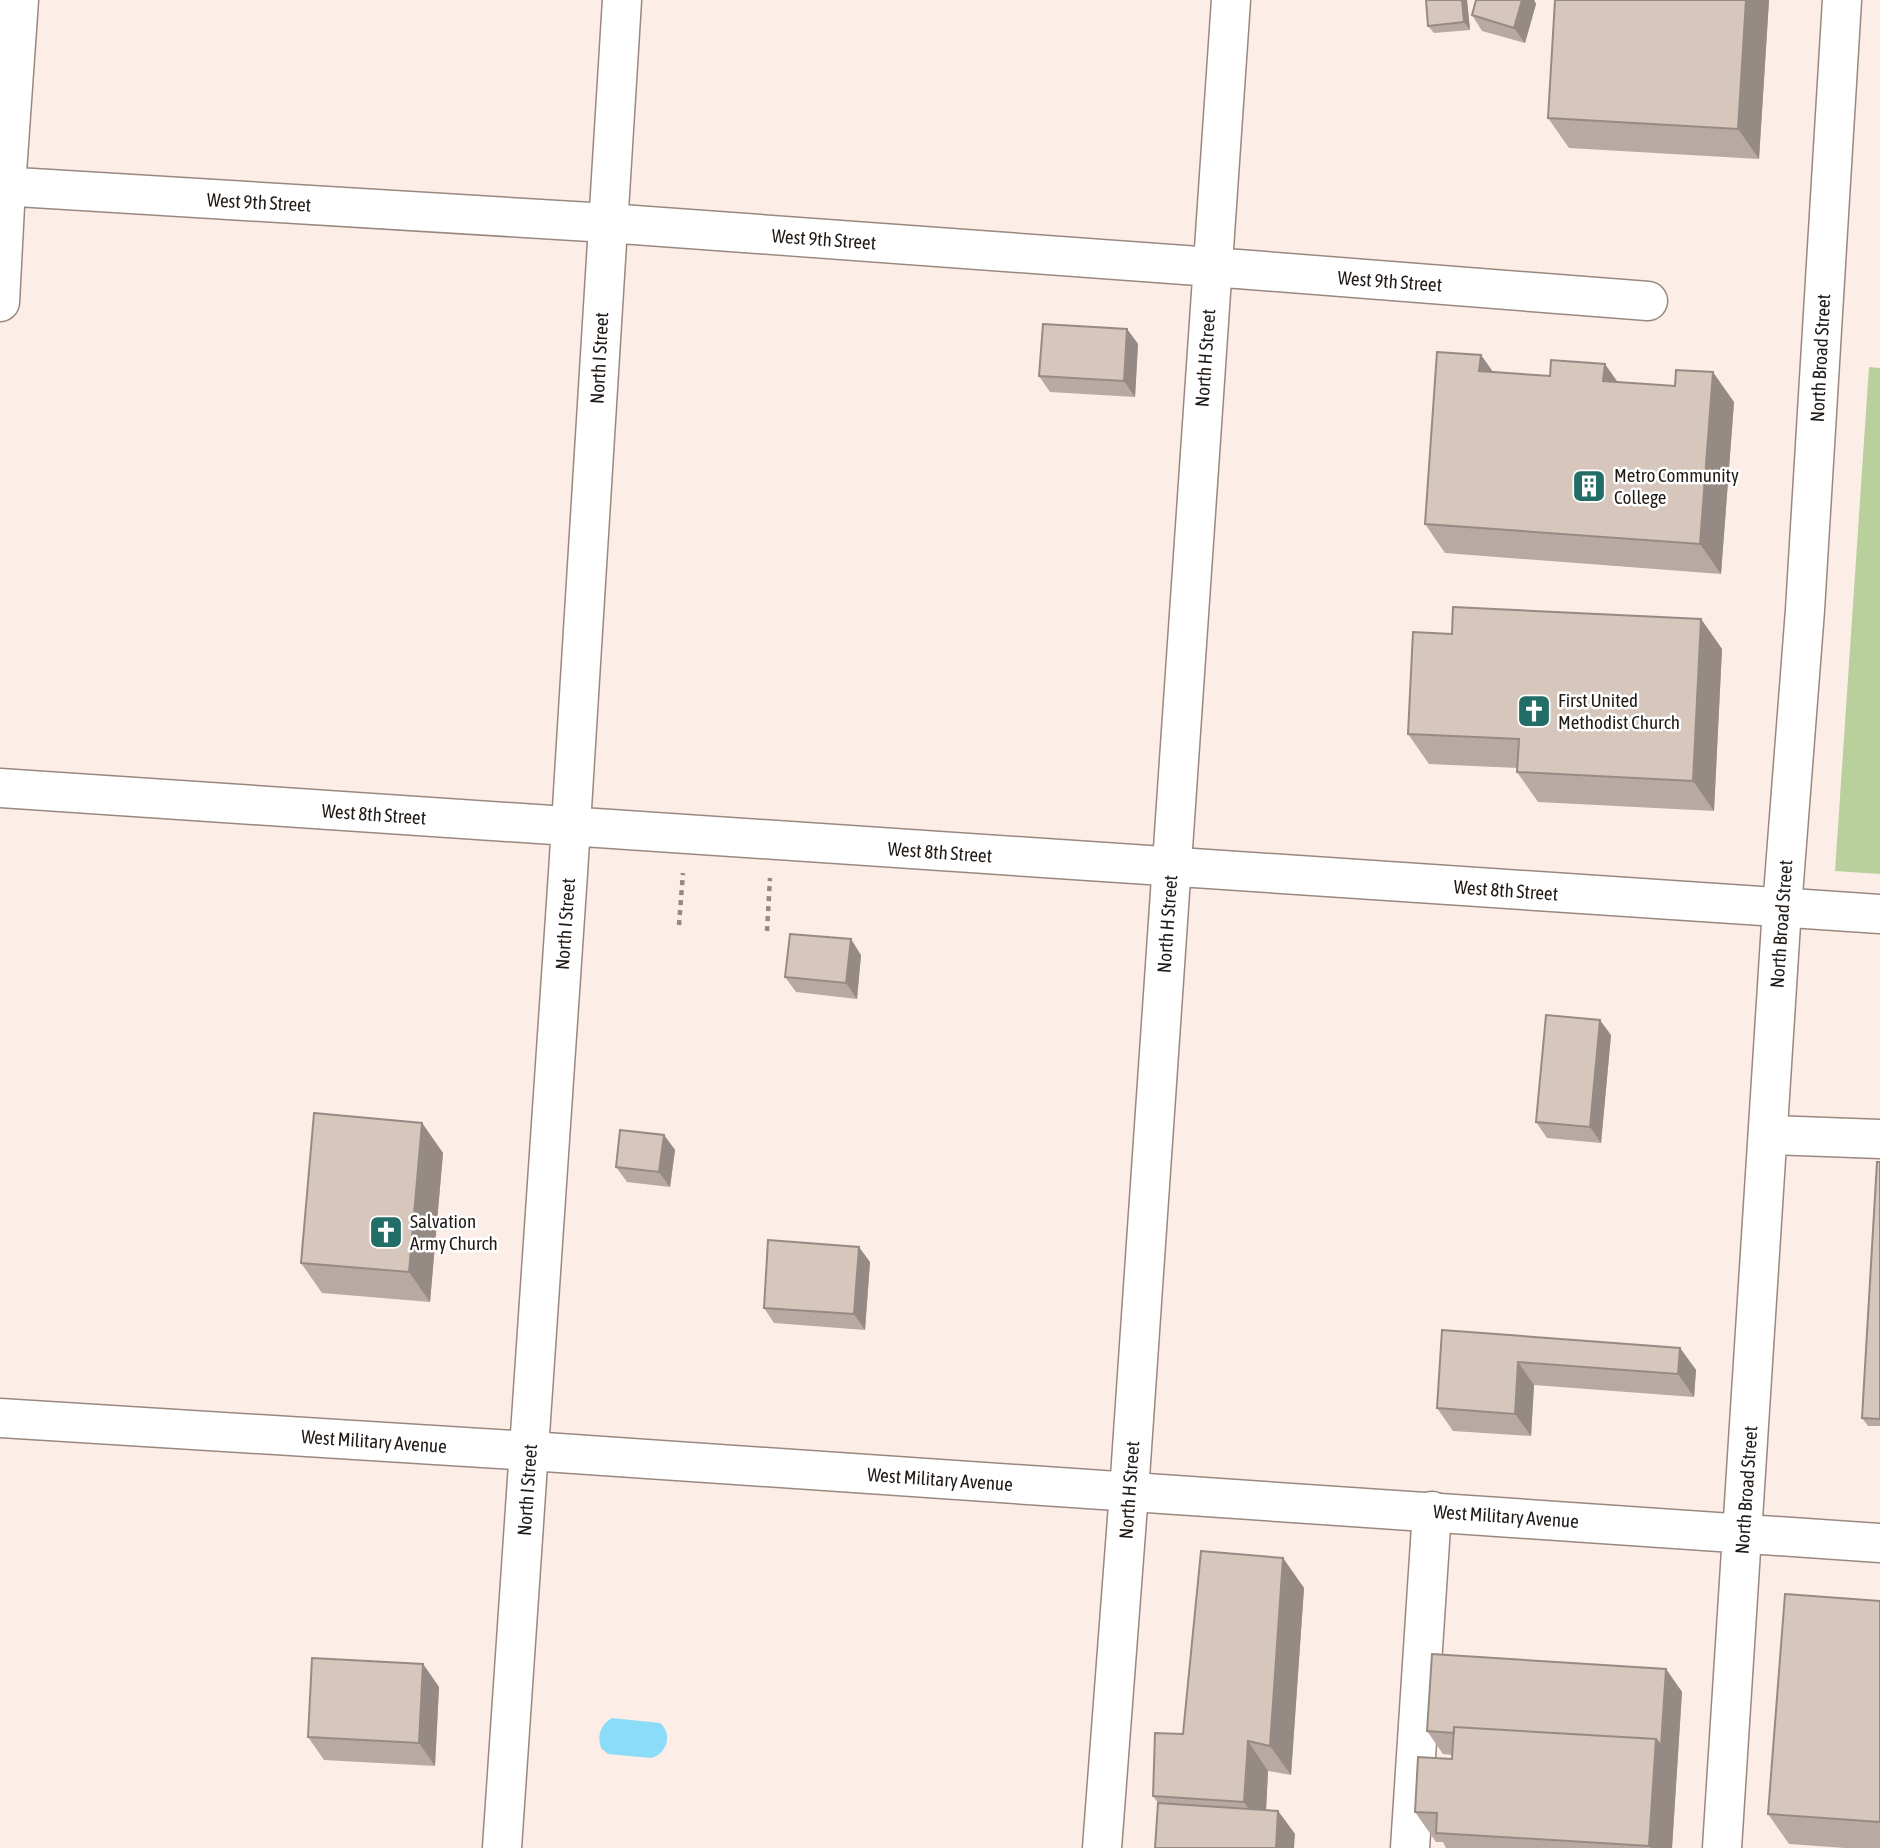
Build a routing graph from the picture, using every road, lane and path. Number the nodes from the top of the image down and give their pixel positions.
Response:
1 (19, 0) edge
2 (622, 0) edge
3 (1231, 0) edge
4 (1842, 0) edge
5 (3, 187) edge
6 (607, 223) junction
7 (1212, 267) junction
8 (1648, 301) dead end
9 (0, 302) edge
10 (0, 788) edge
11 (571, 827) junction
12 (1171, 867) junction
13 (684, 870) dead end
14 (770, 876) dead end
15 (1782, 908) junction
16 (1880, 914) edge
17 (679, 925) dead end
18 (767, 932) dead end
19 (1768, 1135) junction
20 (1880, 1139) edge
21 (0, 1418) edge
22 (530, 1451) junction
23 (1129, 1492) junction
24 (1432, 1511) junction
25 (1743, 1533) junction
26 (1880, 1543) edge
27 (502, 1848) edge
28 (1102, 1848) edge
29 (1409, 1848) edge
30 (1722, 1848) edge

1 - 5 street
2 - 6 street, North I Street
3 - 7 street, North H Street
4 - 15 street, North Broad Street
5 - 6 street, West 9th Street
5 - 9 street
6 - 7 street, West 9th Street
6 - 11 street, North I Street
7 - 8 street, West 9th Street
7 - 12 street, North H Street
10 - 11 street, West 8th Street
11 - 12 street, West 8th Street
11 - 22 street, North I Street
12 - 15 street, West 8th Street
12 - 23 street, North H Street
13 - 17 path
14 - 18 path
15 - 16 street, West 8th Street
15 - 19 street, North Broad Street
19 - 20 street
19 - 25 street, North Broad Street
21 - 22 street, West Military Avenue
22 - 23 street, West Military Avenue
22 - 27 street, North I Street
23 - 24 street, West Military Avenue
23 - 28 street, North H Street
24 - 25 street, West Military Avenue
24 - 29 street
25 - 26 street, West Military Avenue
25 - 30 street, North Broad Street

